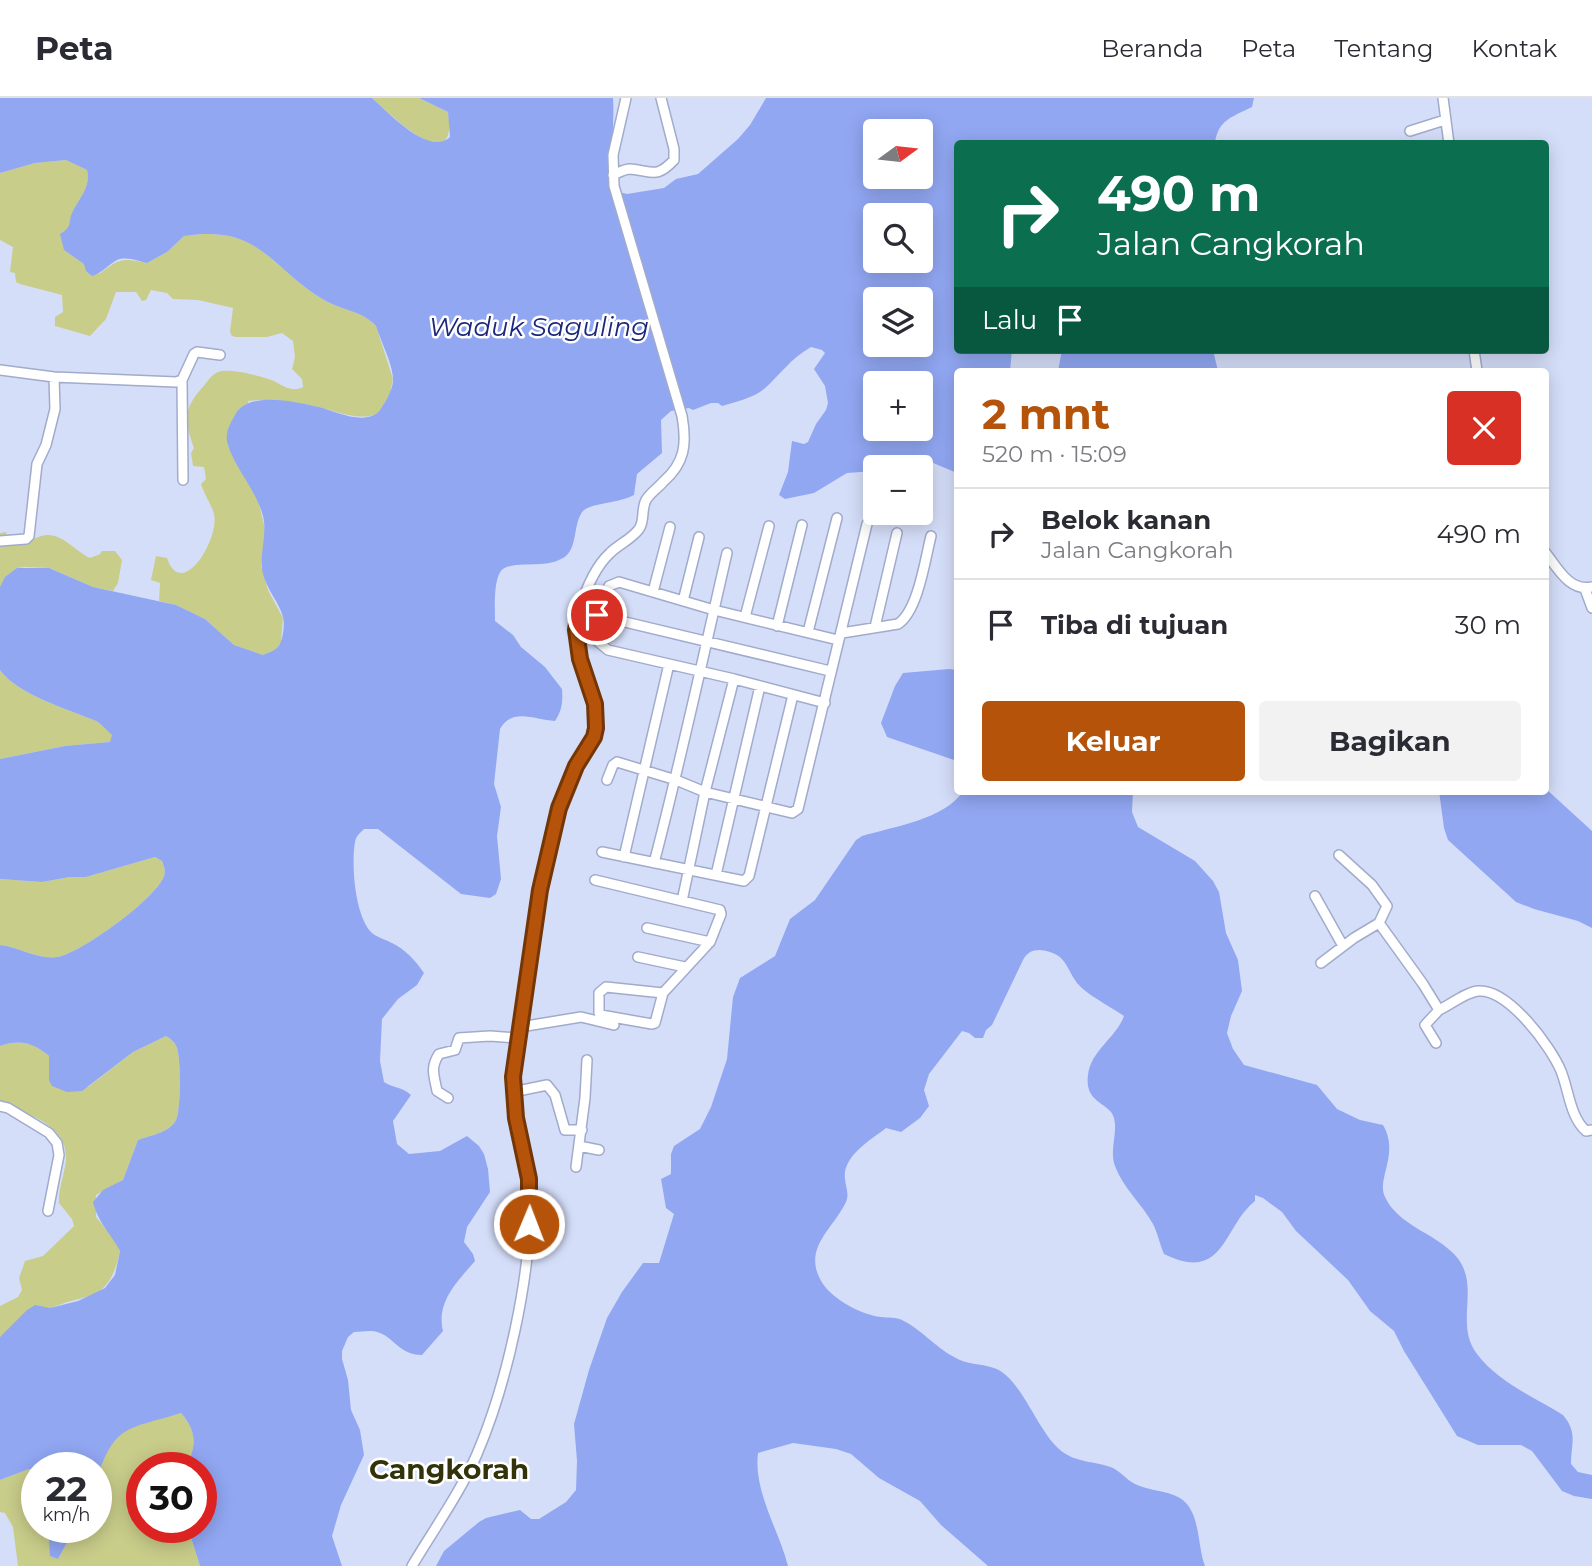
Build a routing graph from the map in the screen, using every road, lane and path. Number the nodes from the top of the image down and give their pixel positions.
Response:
1 (626, 98) edge
2 (661, 98) edge
3 (1443, 98) edge
4 (1445, 120) junction
5 (1410, 131) dead end
6 (1448, 140) edge
7 (613, 175) junction
8 (220, 355) dead end
9 (0, 370) edge
10 (54, 377) junction
11 (182, 380) junction
12 (183, 480) dead end
13 (837, 518) dead end
14 (802, 525) dead end
15 (867, 525) edge
16 (769, 526) dead end
17 (670, 527) dead end
18 (897, 533) dead end
19 (931, 536) dead end
20 (699, 537) dead end
21 (0, 541) edge
22 (727, 554) dead end
23 (1549, 557) edge
24 (1588, 588) edge
25 (653, 592) junction
26 (683, 601) junction
27 (1592, 608) edge
28 (714, 610) junction
29 (579, 611) junction
30 (597, 615) junction
31 (745, 617) junction
32 (777, 626) junction
33 (875, 627) junction
34 (808, 632) junction
35 (840, 636) junction
36 (707, 641) junction
37 (669, 664) junction
38 (698, 671) junction
39 (830, 671) junction
40 (734, 679) junction
41 (760, 686) junction
42 (793, 695) junction
43 (825, 703) junction
44 (645, 771) junction
45 (607, 780) dead end
46 (676, 780) junction
47 (705, 792) junction
48 (733, 799) junction
49 (765, 806) junction
50 (602, 852) dead end
51 (1339, 855) dead end
52 (624, 857) junction
53 (654, 863) junction
54 (689, 869) junction
55 (716, 875) junction
56 (595, 880) dead end
57 (1315, 896) dead end
58 (682, 901) junction
59 (1379, 923) junction
60 (647, 928) dead end
61 (709, 942) junction
62 (1343, 946) junction
63 (638, 957) dead end
64 (1321, 963) dead end
65 (685, 967) junction
66 (663, 993) junction
67 (1439, 1010) junction
68 (614, 1025) dead end
69 (519, 1033) junction
70 (1436, 1043) dead end
71 (587, 1060) dead end
72 (513, 1092) junction
73 (448, 1098) dead end
74 (0, 1106) edge
75 (582, 1130) junction
76 (1592, 1130) edge
77 (579, 1146) junction
78 (599, 1150) dead end
79 (576, 1167) dead end
80 (48, 1211) dead end
81 (412, 1566) edge

1 - 7 street
2 - 7 street
3 - 4 street
4 - 5 street
4 - 6 street
7 - 29 street
8 - 11 street
9 - 10 street
10 - 11 street
10 - 21 street
11 - 12 street
13 - 34 street
14 - 32 street
15 - 35 street
16 - 31 street
17 - 25 street
18 - 33 street
19 - 33 street
20 - 26 street
22 - 28 street
23 - 24 street
24 - 27 street
25 - 26 street
25 - 30 street
26 - 28 street
28 - 31 street
28 - 36 street
29 - 30 street
29 - 69 street
30 - 36 street
30 - 37 street
31 - 32 street
32 - 34 street
33 - 35 street
34 - 35 street
35 - 39 street
36 - 38 street
36 - 39 street
37 - 38 street
37 - 44 street
38 - 40 street
38 - 46 street
39 - 43 street
40 - 41 street
40 - 47 street
41 - 42 street
41 - 48 street
42 - 43 street
42 - 49 street
43 - 49 street
44 - 45 street
44 - 46 street
44 - 52 street
46 - 47 street
46 - 53 street
47 - 48 street
47 - 54 street
48 - 49 street
48 - 55 street
49 - 55 street
50 - 52 street
51 - 59 street
52 - 53 street
53 - 54 street
54 - 55 street
54 - 58 street
56 - 58 street
57 - 62 street
58 - 61 street
59 - 62 street
59 - 67 street
60 - 61 street
61 - 65 street
62 - 64 street
63 - 65 street
65 - 66 street
66 - 66 street
67 - 70 street
67 - 76 street
68 - 69 street
69 - 72 street
69 - 73 street
71 - 75 street
72 - 75 street
72 - 81 street
74 - 80 street
75 - 77 street
77 - 78 street
77 - 79 street

